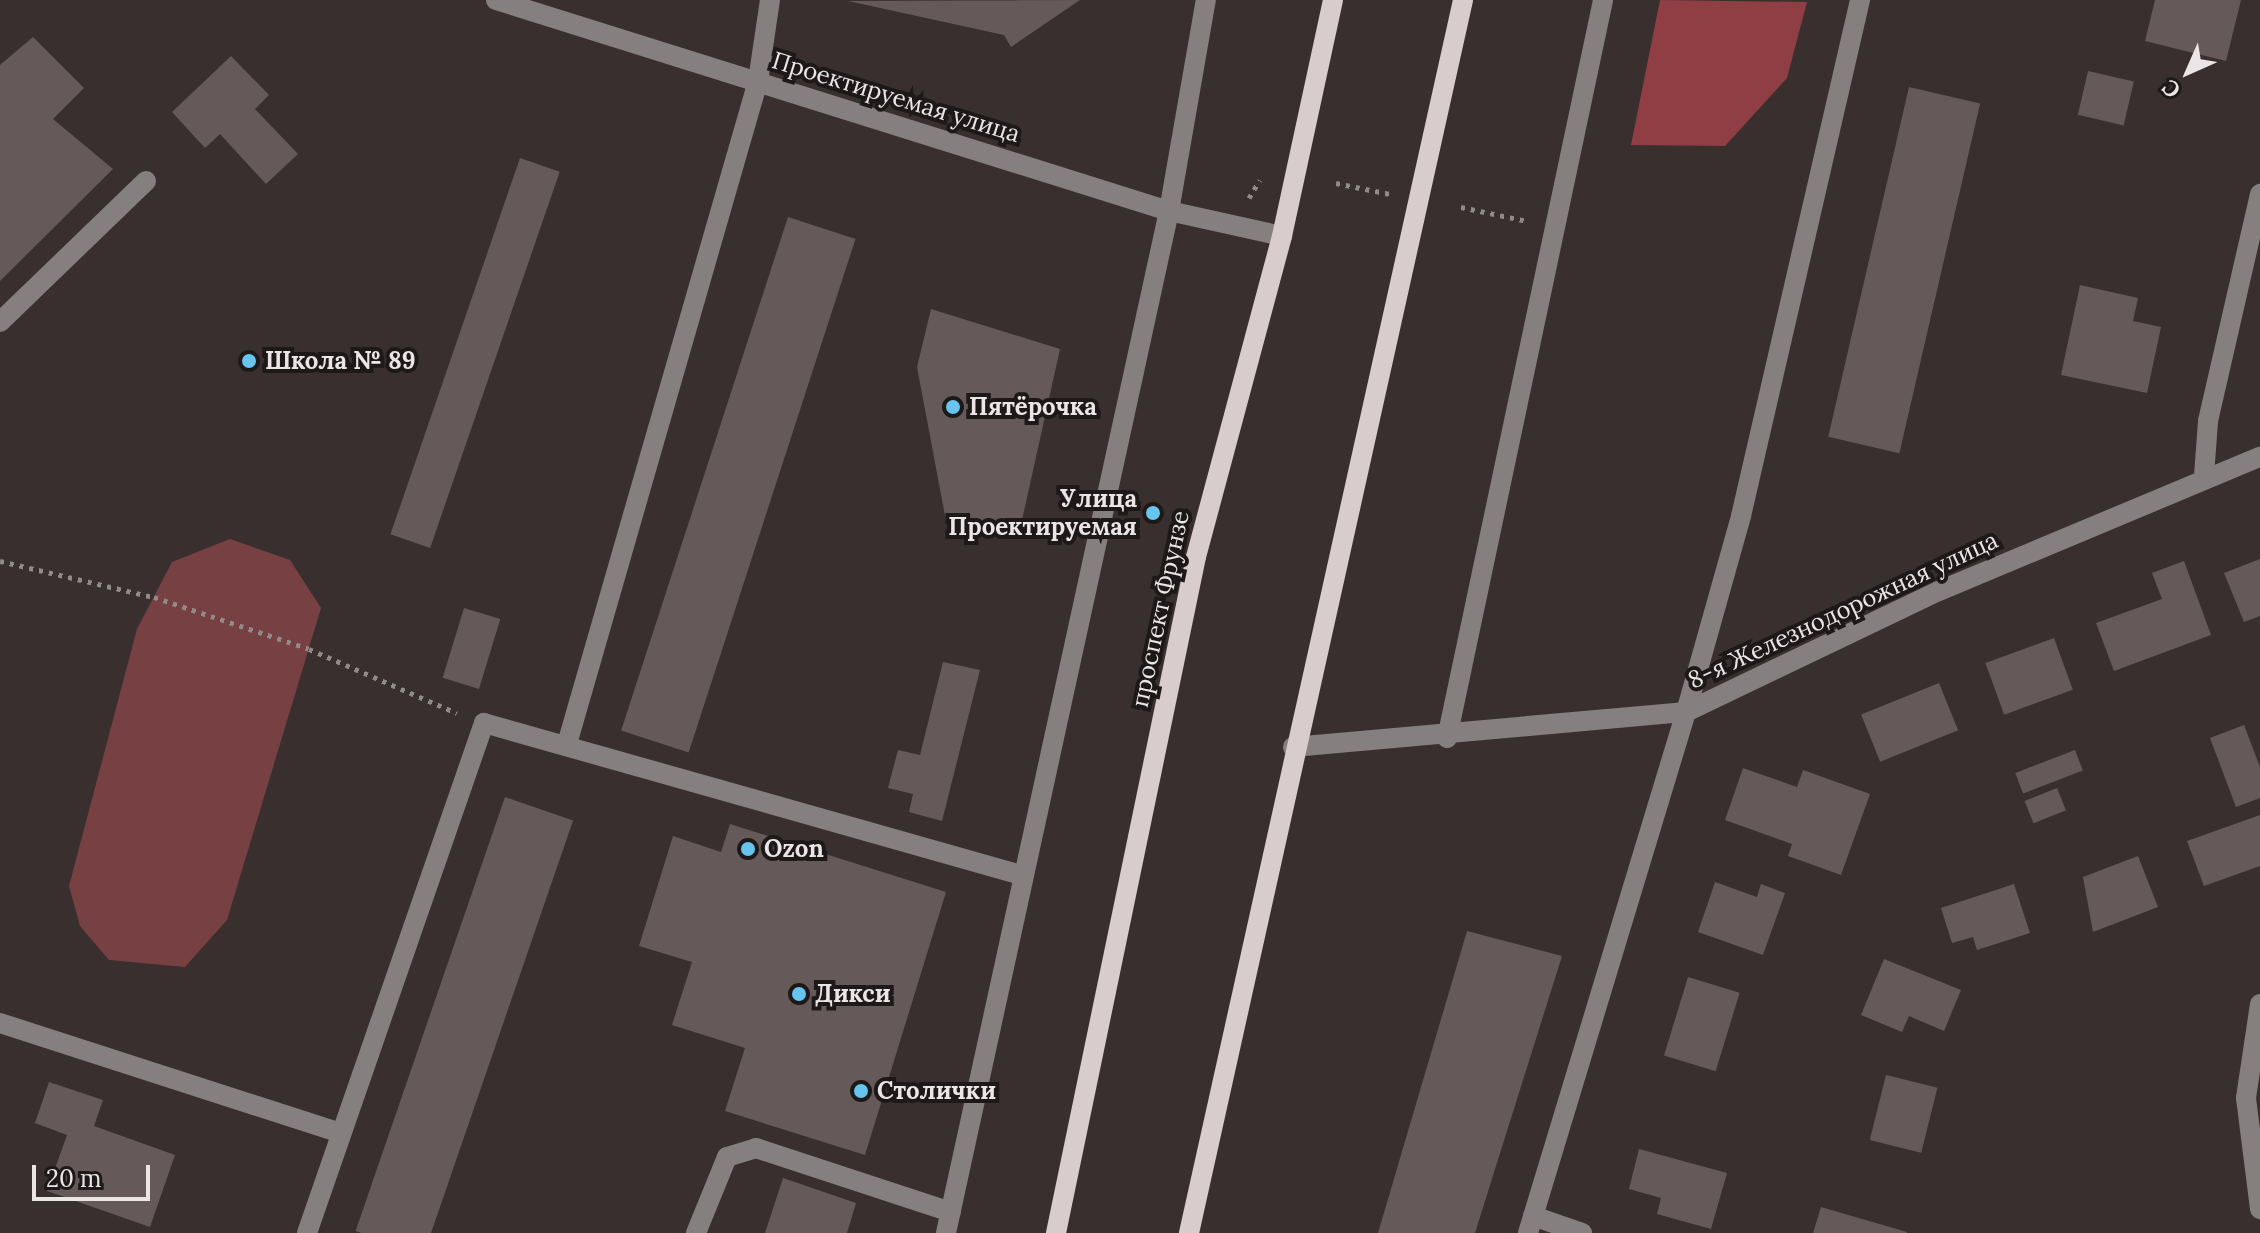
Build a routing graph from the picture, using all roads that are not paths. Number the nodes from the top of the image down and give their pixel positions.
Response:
1 (496, 0) edge
2 (770, 0) edge
3 (1206, 0) edge
4 (1333, 0) edge
5 (1463, 0) edge
6 (1603, 0) edge
7 (1860, 0) edge
8 (758, 81) junction
9 (146, 181) dead end
10 (2260, 194) edge
11 (1169, 211) junction
12 (1282, 236) junction
13 (0, 322) edge
14 (2260, 457) edge
15 (2204, 476) junction
16 (1686, 712) junction
17 (1447, 738) junction
18 (567, 744) junction
19 (1293, 747) junction
20 (1021, 875) junction
21 (2260, 1004) edge
22 (0, 1023) edge
23 (337, 1132) junction
24 (2260, 1209) edge
25 (951, 1212) junction
26 (1530, 1224) edge
27 (307, 1233) edge
28 (696, 1233) edge
29 (946, 1233) edge
30 (1056, 1233) edge
31 (1189, 1233) edge
32 (1582, 1233) edge

1 - 8 street, Проектируемая улица
2 - 8 street
3 - 11 street
4 - 12 main road, проспект Фрунзе
5 - 19 main road
6 - 17 street
7 - 16 street
8 - 11 street, Проектируемая улица
8 - 18 street
9 - 13 street
10 - 15 street
11 - 12 street, Проектируемая улица
11 - 20 street
12 - 30 main road, проспект Фрунзе
14 - 15 street, 8-я Железнодорожная улица
15 - 16 street, 8-я Железнодорожная улица
16 - 17 street
16 - 26 street, 8-я Железнодорожная улица
17 - 19 street
18 - 20 street
18 - 23 street
19 - 31 main road
20 - 25 street
21 - 24 street
22 - 23 street
23 - 27 street
25 - 28 street
25 - 29 street
26 - 32 street

